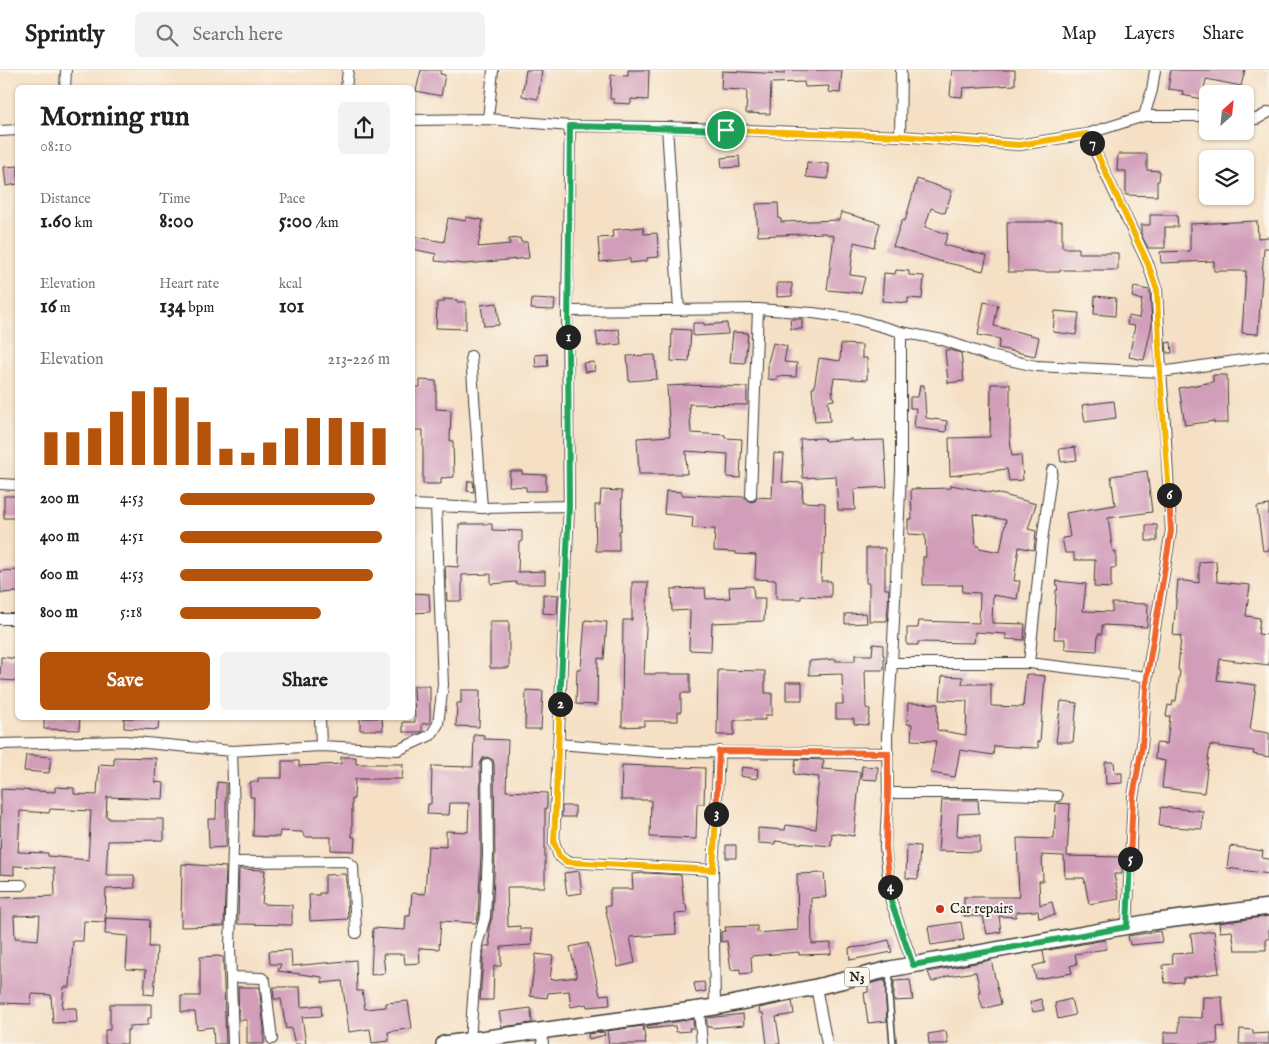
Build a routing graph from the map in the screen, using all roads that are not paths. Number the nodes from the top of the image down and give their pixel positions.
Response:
1 (66, 70) edge
2 (348, 70) edge
3 (493, 70) edge
4 (901, 70) edge
5 (1155, 70) edge
6 (65, 85) edge
7 (346, 85) edge
8 (1269, 112) edge
9 (1144, 116) junction
10 (1199, 116) edge
11 (488, 119) junction
12 (1254, 119) edge
13 (415, 120) edge
14 (570, 126) junction
15 (667, 128) junction
16 (15, 130) edge
17 (0, 131) edge
18 (1087, 134) junction
19 (900, 136) junction
20 (758, 309) junction
21 (679, 310) junction
22 (567, 311) junction
23 (901, 332) junction
24 (471, 356) dead end
25 (1269, 356) edge
26 (1160, 372) junction
27 (1052, 470) dead end
28 (0, 484) edge
29 (15, 485) edge
30 (751, 494) dead end
31 (415, 505) edge
32 (436, 506) junction
33 (569, 506) junction
34 (482, 508) junction
35 (15, 618) edge
36 (0, 619) edge
37 (892, 663) junction
38 (1029, 664) junction
39 (1147, 677) junction
40 (320, 720) edge
41 (0, 744) edge
42 (558, 744) junction
43 (321, 746) junction
44 (719, 751) junction
45 (232, 752) junction
46 (888, 753) junction
47 (487, 764) dead end
48 (888, 793) junction
49 (1057, 796) dead end
50 (234, 862) junction
51 (713, 870) junction
52 (0, 885) edge
53 (22, 885) dead end
54 (1269, 907) edge
55 (1127, 927) junction
56 (356, 933) dead end
57 (913, 965) junction
58 (890, 969) junction
59 (232, 977) junction
60 (816, 987) junction
61 (715, 1007) junction
62 (699, 1010) junction
63 (542, 1038) edge
64 (272, 1039) dead end
65 (470, 1040) junction
66 (233, 1044) edge
67 (444, 1044) edge
68 (702, 1044) edge
69 (827, 1044) edge
70 (893, 1044) edge

1 - 6 street
2 - 7 street
3 - 11 street
4 - 19 street
5 - 9 street
8 - 12 street
9 - 10 street
9 - 18 street
11 - 13 street
11 - 14 street
14 - 15 street
14 - 22 street
15 - 19 street
15 - 21 street
16 - 17 street
18 - 19 street
18 - 26 street
20 - 21 street
20 - 23 street
20 - 30 street
21 - 22 street
22 - 33 street
23 - 26 street
23 - 37 street
24 - 34 street
25 - 26 street
26 - 39 street
27 - 38 street
28 - 29 street
31 - 32 street
32 - 34 street
32 - 43 street
33 - 34 street
33 - 42 street
35 - 36 street
37 - 38 street
37 - 46 street
38 - 39 street
39 - 55 street
40 - 43 street
41 - 45 street
42 - 44 street
42 - 51 street
43 - 45 street
44 - 46 street
44 - 51 street
45 - 50 street
46 - 48 street
47 - 65 street
48 - 49 street
48 - 57 street
50 - 56 street
50 - 59 street
51 - 61 street
52 - 53 street
54 - 55 main road, N3
55 - 57 main road, N3
57 - 58 main road, N3
58 - 60 main road, N3
58 - 70 lane
59 - 64 street
59 - 66 street
60 - 61 main road, N3
60 - 69 street
61 - 62 main road, N3
62 - 63 main road, N3
62 - 68 street
63 - 65 main road, N3
65 - 67 main road, N3

